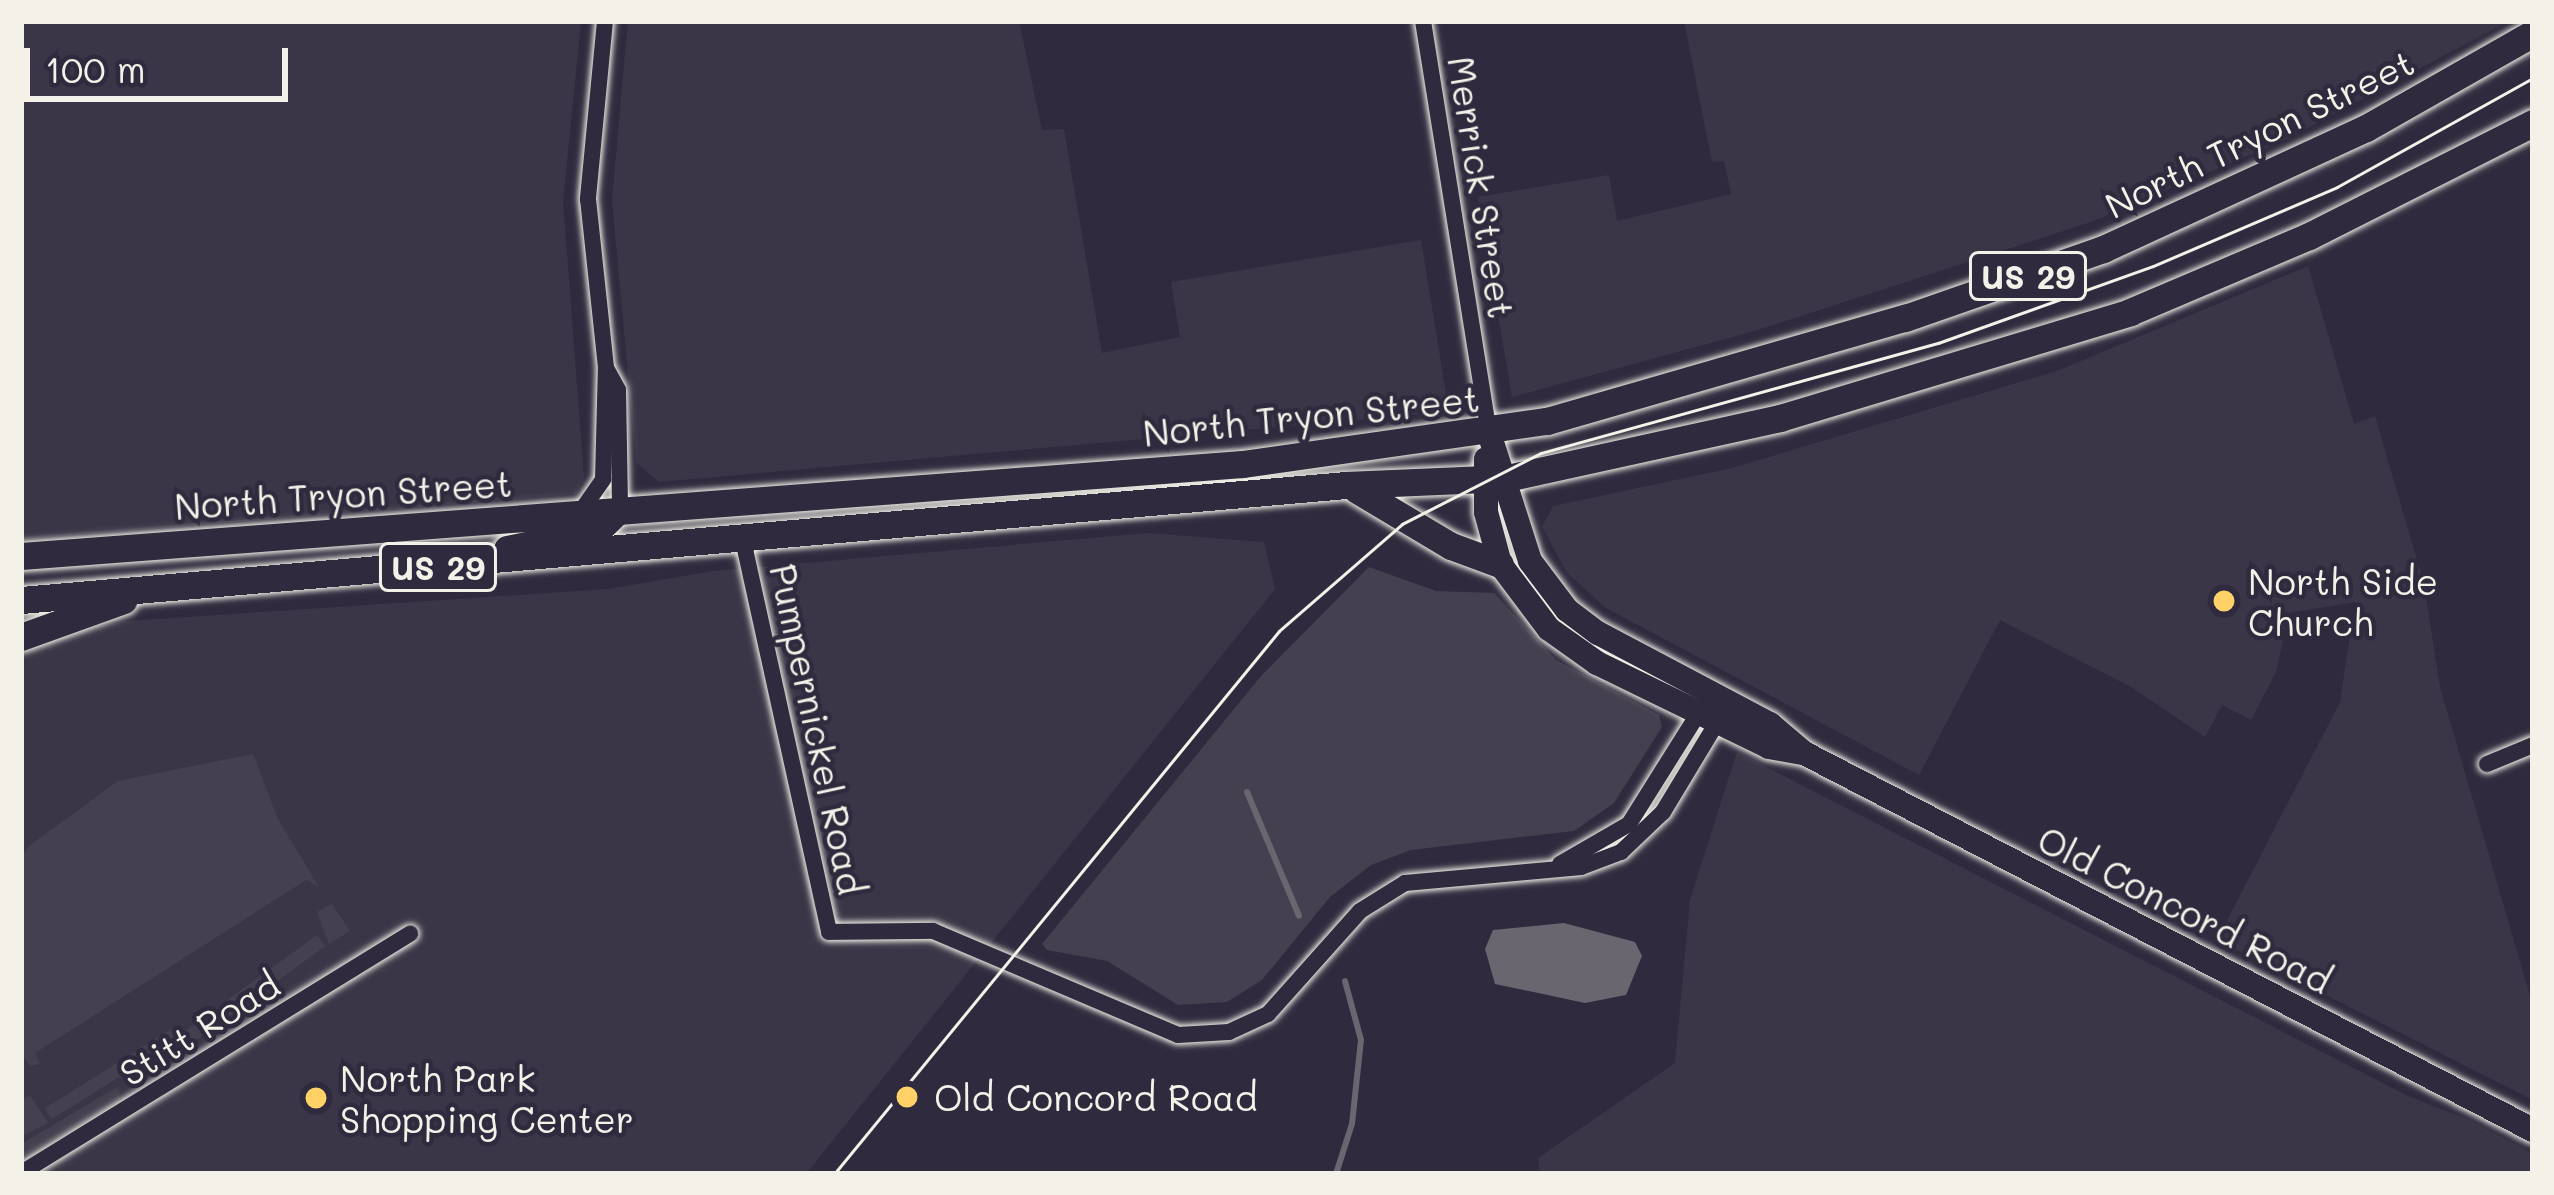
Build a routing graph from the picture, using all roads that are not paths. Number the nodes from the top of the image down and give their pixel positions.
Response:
1 (604, 21) edge
2 (1423, 21) edge
3 (2533, 34) edge
4 (2533, 123) edge
5 (606, 368) junction
6 (1489, 433) junction
7 (1495, 480) junction
8 (1347, 485) junction
9 (620, 509) junction
10 (581, 511) junction
11 (743, 540) junction
12 (21, 556) edge
13 (1500, 564) junction
14 (439, 567) junction
15 (134, 596) junction
16 (21, 600) edge
17 (21, 637) edge
18 (1714, 707) junction
19 (2533, 745) edge
20 (2487, 764) dead end
21 (410, 934) dead end
22 (2533, 1130) edge
23 (21, 1173) edge

1 - 5 street
2 - 6 street, Merrick Street
3 - 6 main road, North Tryon Street / US 29
4 - 7 main road, North Tryon Street / US 29
5 - 9 street
5 - 10 street
6 - 7 street, Old Concord Road
6 - 9 main road, North Tryon Street / US 29
7 - 8 main road, North Tryon Street / US 29
7 - 13 street, Old Concord Road
7 - 18 street, Old Concord Road
8 - 11 main road, North Tryon Street / US 29
8 - 13 main road
9 - 10 main road, North Tryon Street / US 29
9 - 14 main road
10 - 12 main road, North Tryon Street / US 29
11 - 14 main road, North Tryon Street / US 29
11 - 18 street, Pumpernickel Road
13 - 18 street, Old Concord Road
14 - 15 main road, North Tryon Street / US 29
15 - 16 main road, North Tryon Street / US 29
15 - 17 main road
18 - 22 street, Old Concord Road
19 - 20 street
21 - 23 street, Stitt Road

